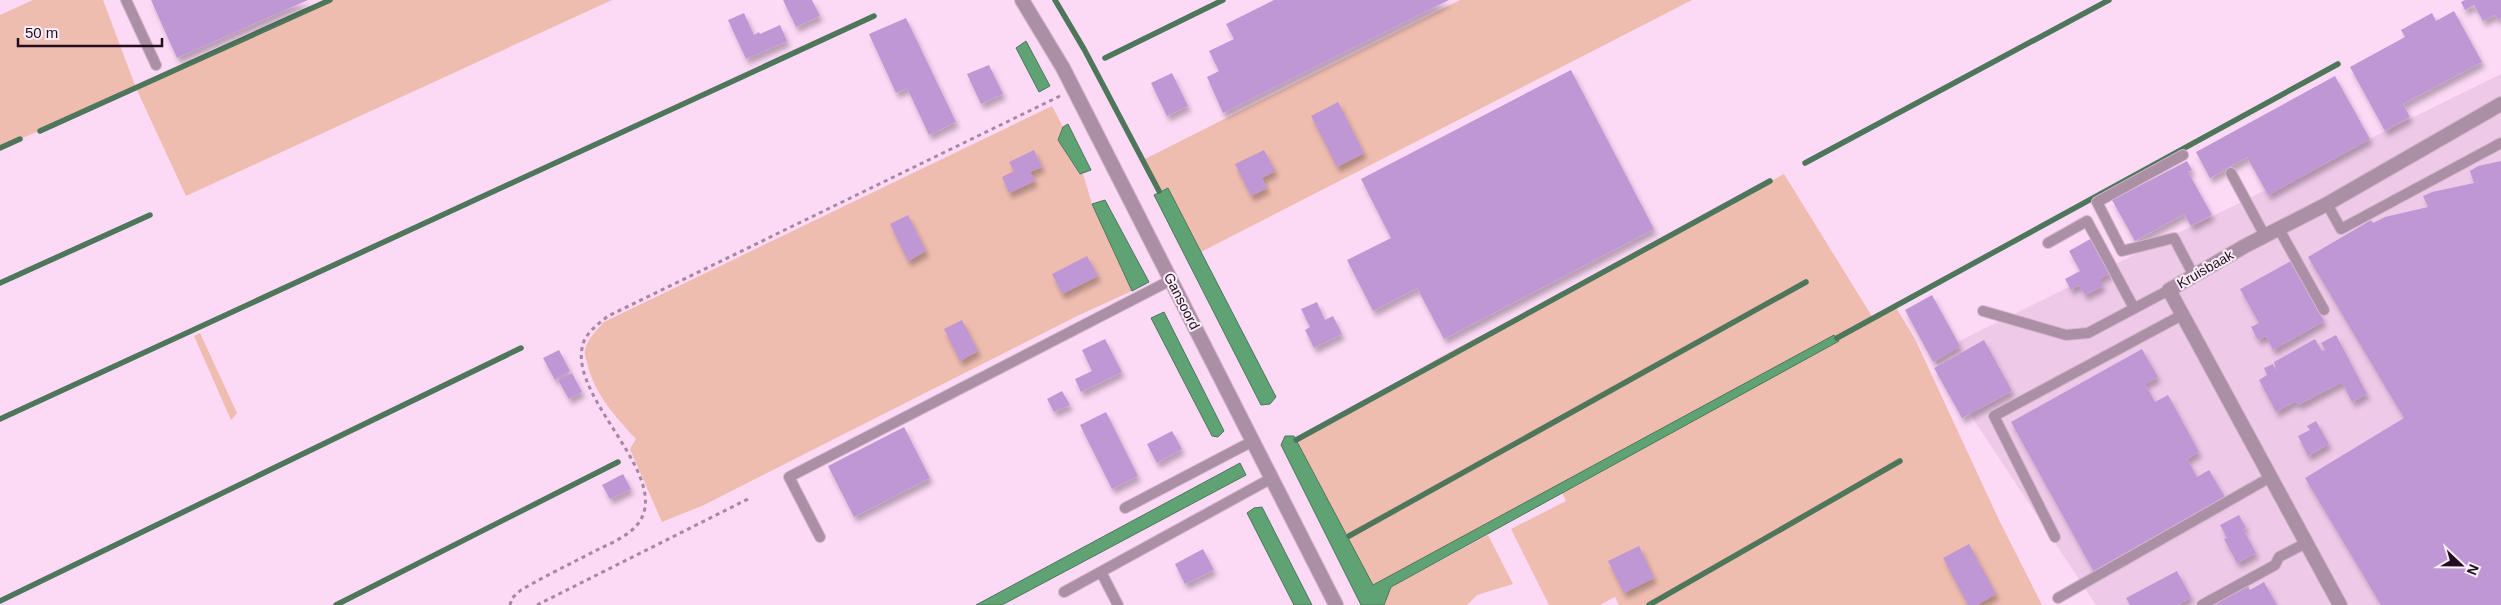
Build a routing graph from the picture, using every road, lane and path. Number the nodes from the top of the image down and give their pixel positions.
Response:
1 (126, 0) edge
2 (1022, 0) edge
3 (156, 65) dead end
4 (1074, 89) junction
5 (2501, 104) edge
6 (2501, 143) edge
7 (2183, 155) dead end
8 (2231, 173) dead end
9 (2327, 204) junction
10 (2279, 229) junction
11 (2265, 236) junction
12 (2048, 243) dead end
13 (2194, 276) junction
14 (1171, 280) junction
15 (2169, 290) junction
16 (2134, 308) junction
17 (2324, 310) dead end
18 (1983, 311) dead end
19 (2182, 315) junction
20 (1252, 441) junction
21 (1272, 478) junction
22 (2269, 478) junction
23 (748, 500) dead end
24 (1125, 508) dead end
25 (2055, 536) dead end
26 (820, 537) dead end
27 (2306, 543) junction
28 (1101, 572) junction
29 (1064, 592) dead end
30 (2058, 598) dead end
31 (510, 605) edge
32 (537, 605) edge
33 (1118, 605) edge
34 (1336, 605) edge
35 (2202, 605) edge
36 (2340, 605) edge

1 - 3 lane
2 - 4 street, Gansoord
4 - 14 street, Gansoord
4 - 31 path
5 - 9 street, Kruisbaak
6 - 9 lane
7 - 13 lane
8 - 11 lane
9 - 10 street, Kruisbaak
10 - 11 street, Kruisbaak
10 - 17 lane
11 - 13 street, Kruisbaak
12 - 16 lane
13 - 15 street, Kruisbaak
14 - 20 street, Gansoord
14 - 26 lane
15 - 16 lane
15 - 19 street, Kruisbaak
16 - 18 lane
19 - 22 street, Kruisbaak
19 - 25 lane
20 - 21 street, Gansoord
20 - 24 lane
21 - 28 lane
21 - 34 street, Gansoord
22 - 27 street, Kruisbaak
22 - 30 lane
23 - 32 path
27 - 35 lane
27 - 36 street, Kruisbaak
28 - 29 lane
28 - 33 lane

